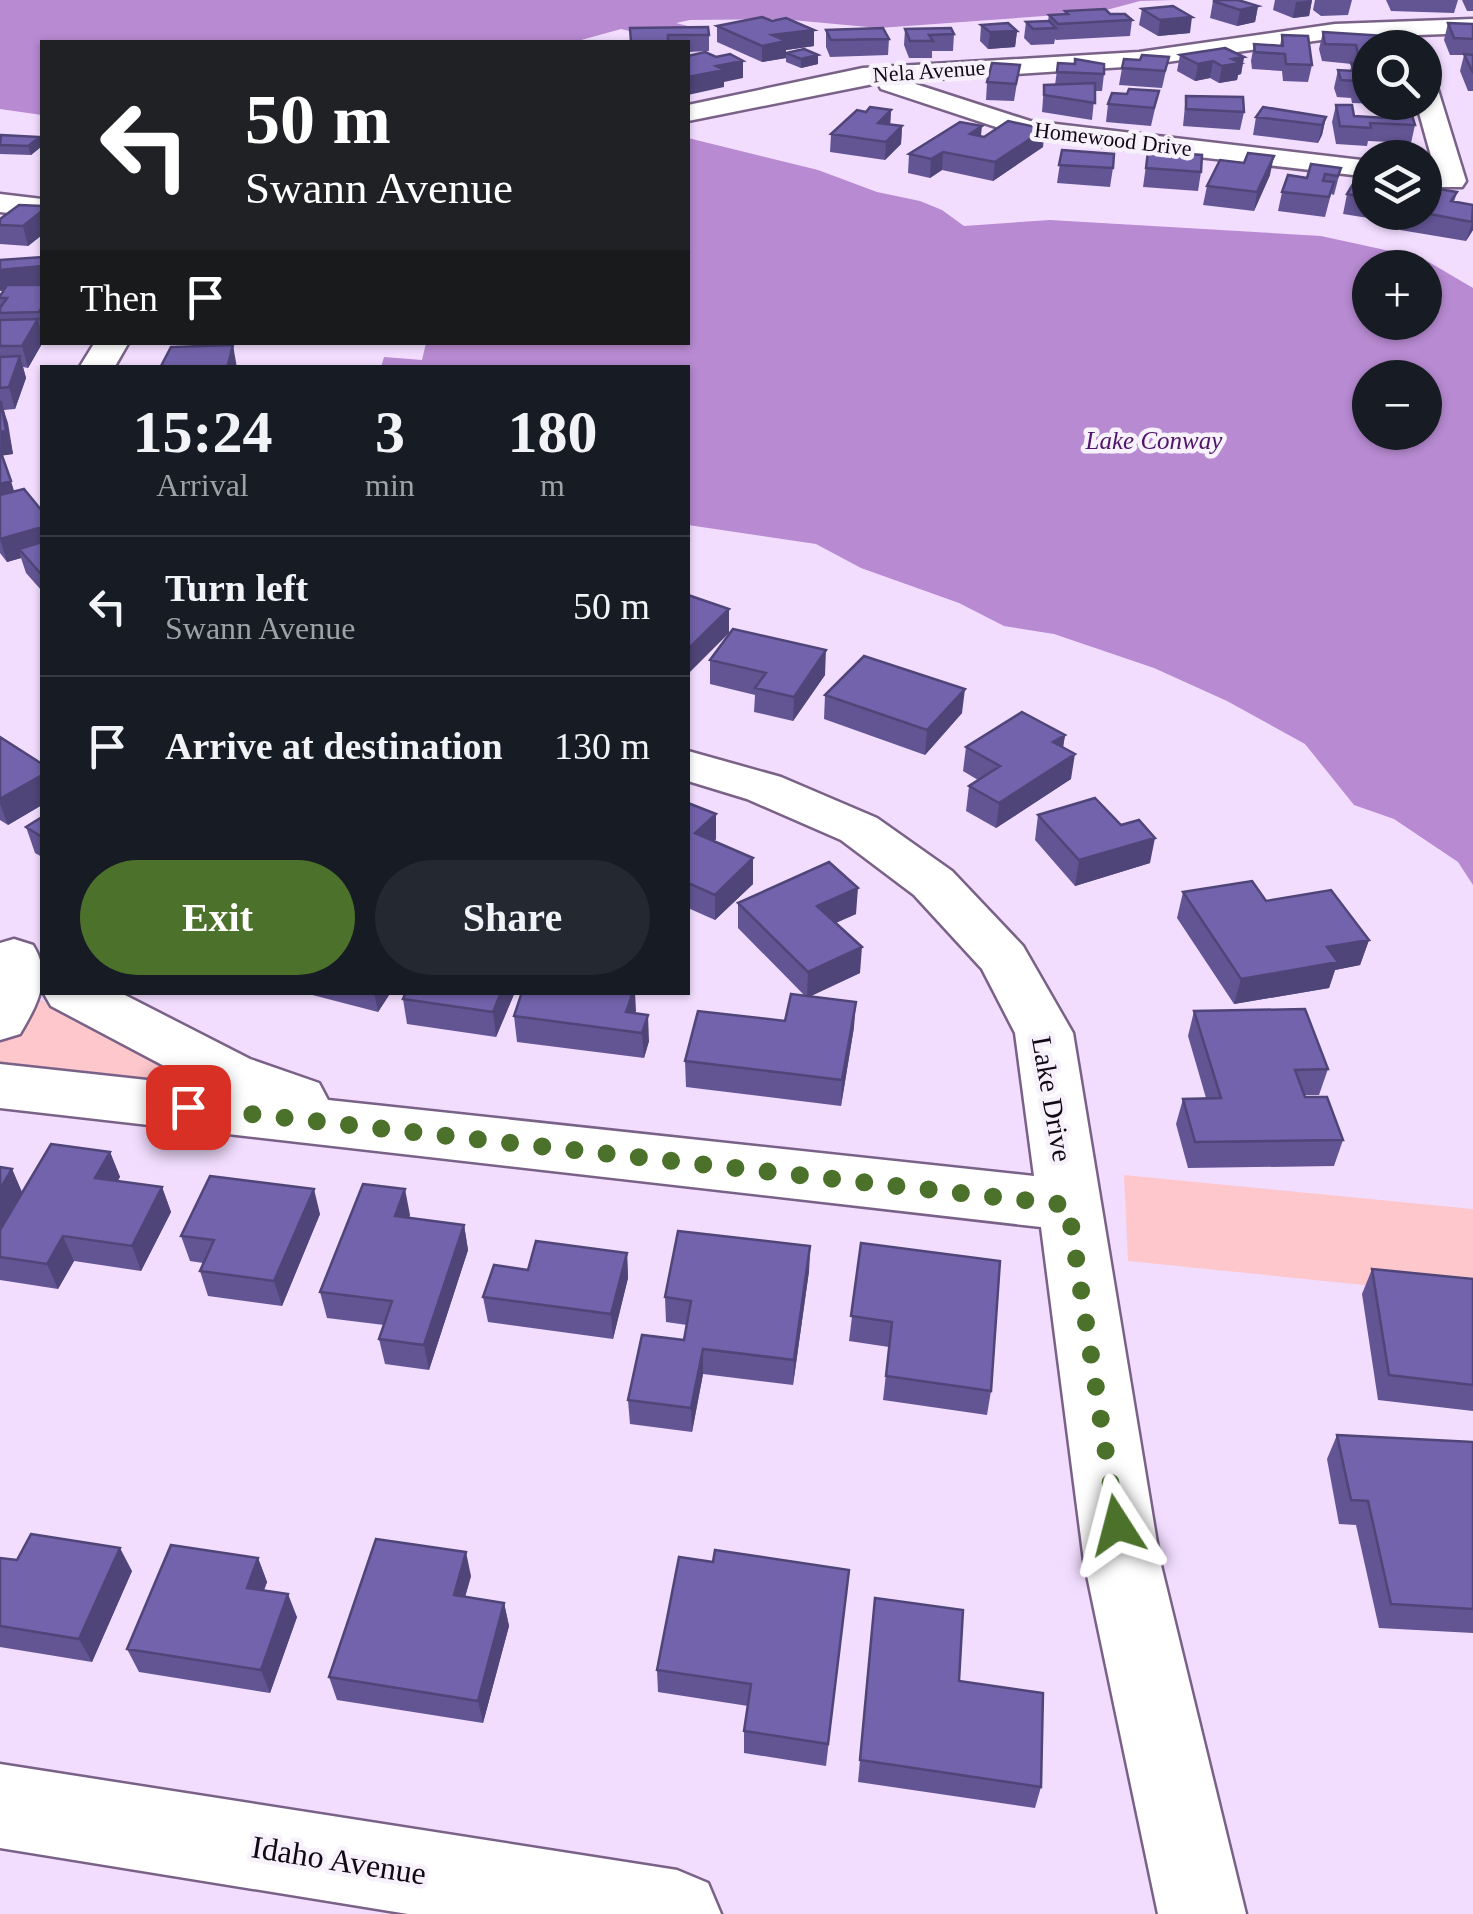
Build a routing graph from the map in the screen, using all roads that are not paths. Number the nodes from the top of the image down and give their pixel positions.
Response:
1 (1473, 26) edge
2 (1442, 31) edge
3 (1352, 32) edge
4 (863, 76) junction
5 (1442, 100) edge
6 (1458, 104) dead end
7 (690, 113) edge
8 (1433, 120) edge
9 (1352, 168) edge
10 (1450, 181) edge
11 (0, 203) edge
12 (40, 208) edge
13 (690, 767) edge
14 (19, 961) edge
15 (78, 995) edge
16 (0, 1020) edge
17 (0, 1086) edge
18 (375, 1128) junction
19 (1068, 1205) junction
20 (0, 1806) edge
21 (677, 1914) edge
22 (1202, 1914) edge

1 - 2 street, Nela Avenue
3 - 4 street, Nela Avenue
4 - 7 street, Nela Avenue
4 - 9 street, Homewood Drive
5 - 6 street
8 - 10 street
11 - 12 street
13 - 19 street, Lake Drive
14 - 16 street
15 - 18 street
17 - 18 street
18 - 19 street
19 - 22 street, Lake Drive
20 - 21 street, Idaho Avenue

